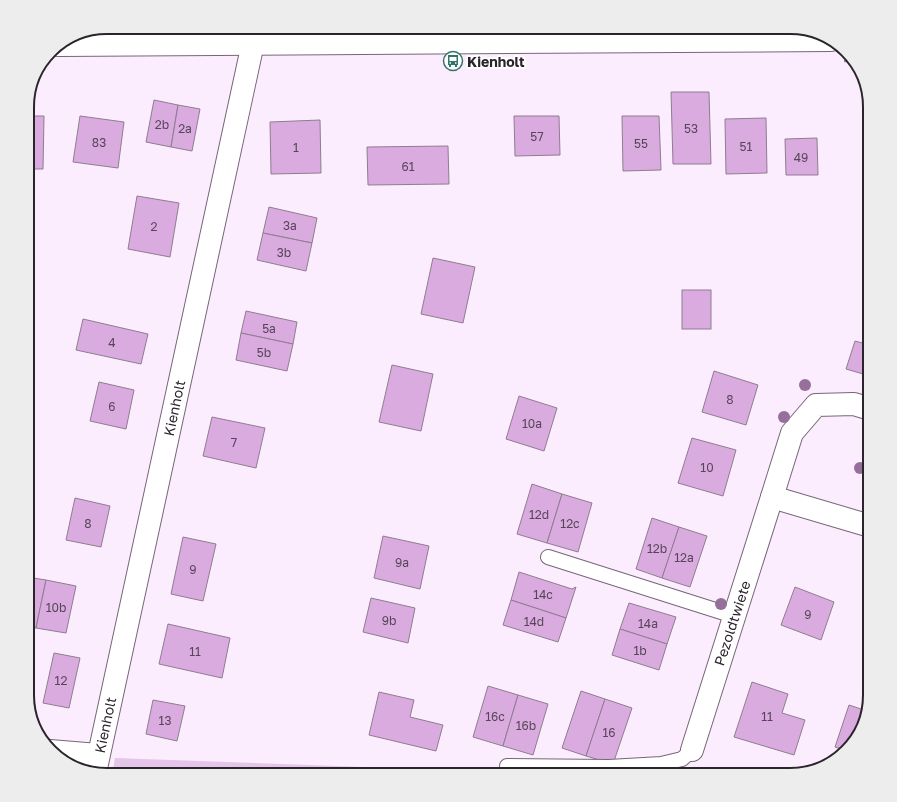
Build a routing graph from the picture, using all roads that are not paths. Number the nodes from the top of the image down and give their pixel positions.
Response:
1 (818, 40) edge
2 (253, 43) junction
3 (70, 45) edge
4 (863, 407) edge
5 (772, 497) junction
6 (863, 524) edge
7 (548, 557) dead end
8 (734, 616) junction
9 (692, 750) joint
10 (66, 756) edge
11 (97, 764) edge
12 (507, 766) dead end

1 - 2 street
2 - 3 street
2 - 11 street, Kienholt
4 - 5 street, Pezoldtwiete
5 - 6 street
5 - 8 street, Pezoldtwiete
7 - 8 lane
8 - 9 street, Pezoldtwiete
9 - 12 lane
10 - 11 street

